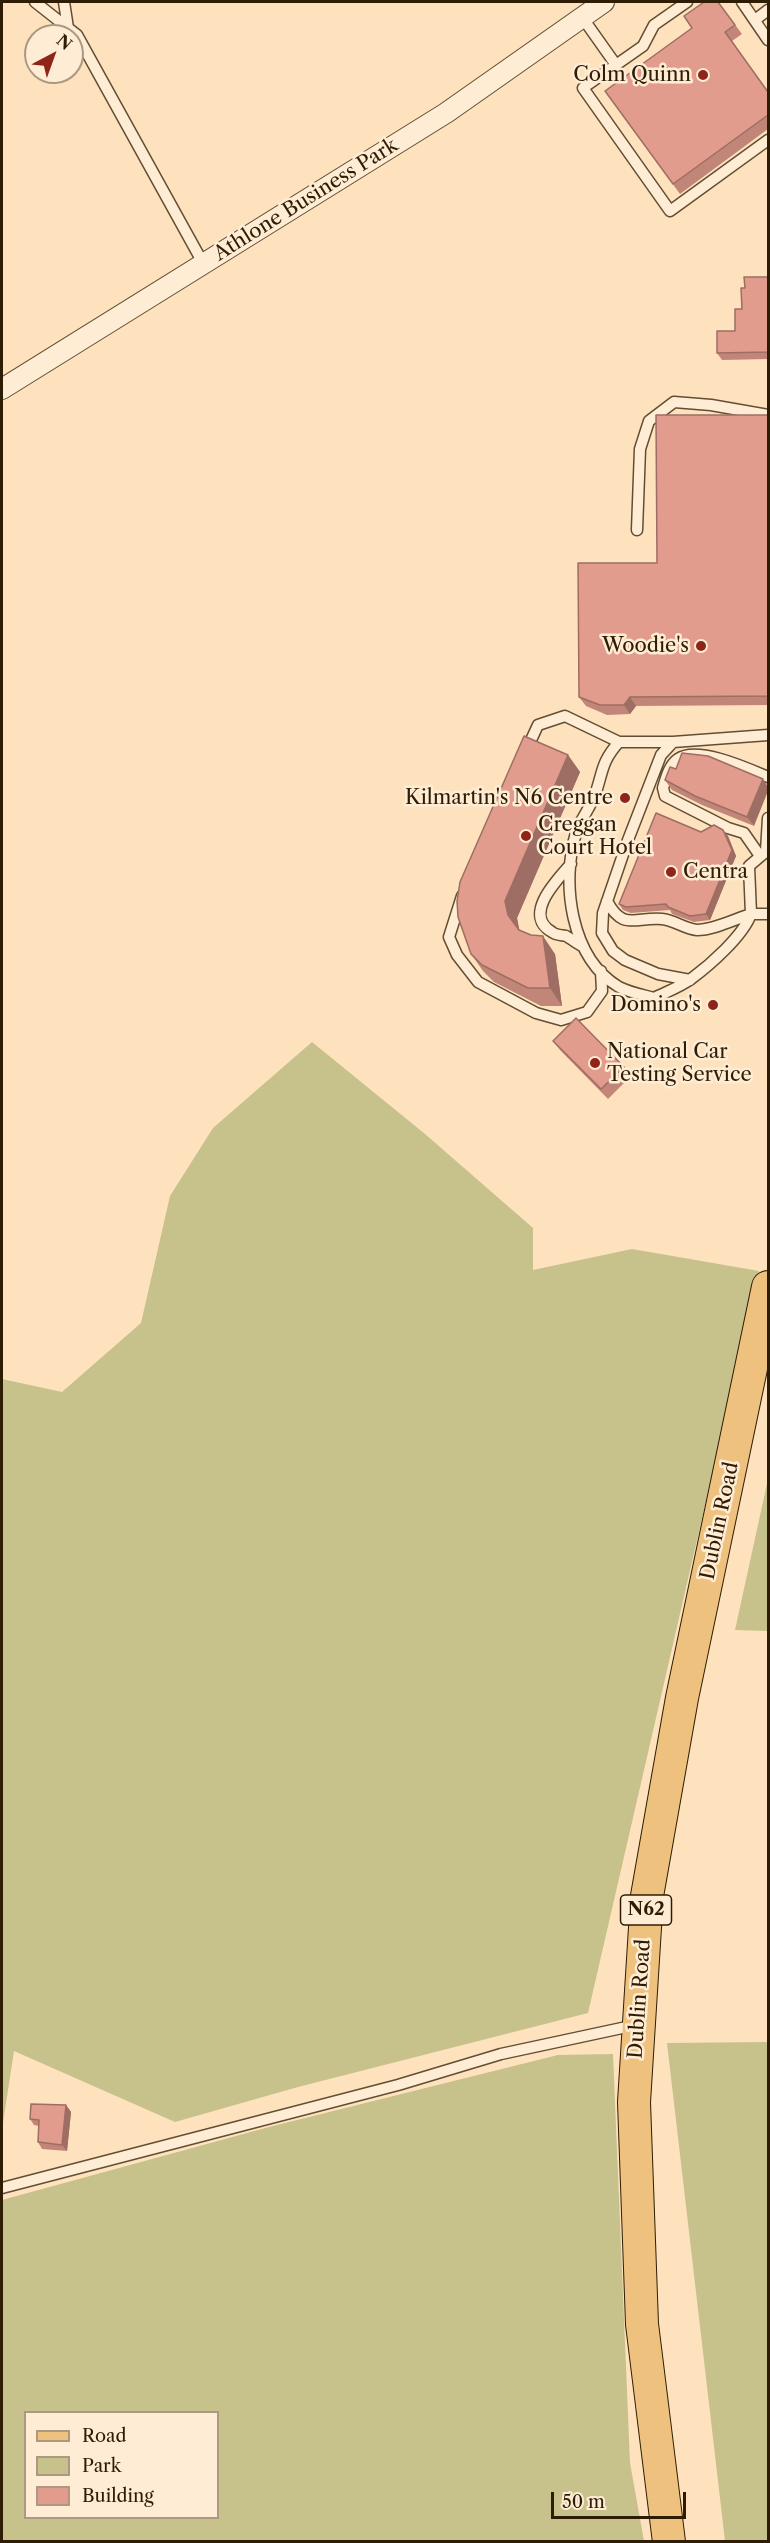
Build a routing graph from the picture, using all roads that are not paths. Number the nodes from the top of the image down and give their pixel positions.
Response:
1 (35, 2) edge
2 (64, 2) edge
3 (604, 2) edge
4 (687, 2) edge
5 (742, 2) edge
6 (768, 10) edge
7 (582, 17) junction
8 (755, 20) junction
9 (63, 24) edge
10 (67, 24) edge
11 (768, 40) edge
12 (84, 48) edge
13 (615, 65) junction
14 (768, 140) edge
15 (203, 263) junction
16 (2, 389) edge
17 (768, 415) edge
18 (637, 530) dead end
19 (768, 735) edge
20 (619, 742) junction
21 (673, 742) junction
22 (521, 767) edge
23 (768, 777) edge
24 (768, 818) edge
25 (765, 853) edge
26 (571, 864) junction
27 (466, 888) edge
28 (607, 901) junction
29 (750, 914) junction
30 (768, 914) edge
31 (584, 947) junction
32 (602, 971) junction
33 (690, 980) junction
34 (768, 1287) edge
35 (639, 2024) junction
36 (2, 2188) edge
37 (669, 2541) edge

1 - 9 lane
2 - 10 lane
3 - 7 street, Athlone Business Park
4 - 13 lane
5 - 8 lane
6 - 8 lane
7 - 13 lane
7 - 15 street, Athlone Business Park
8 - 11 lane
12 - 15 lane
13 - 14 lane
15 - 16 street, Athlone Business Park
17 - 18 lane
19 - 21 lane
20 - 21 lane
20 - 22 lane
20 - 26 lane
21 - 28 lane
23 - 25 lane
24 - 25 lane
25 - 29 lane
26 - 31 lane
26 - 31 lane
27 - 32 lane
28 - 29 lane
28 - 33 lane
29 - 30 lane
29 - 33 lane
31 - 32 lane
32 - 33 lane
34 - 35 main road, Dublin Road / N62
35 - 36 lane
35 - 37 main road, Dublin Road / N62

